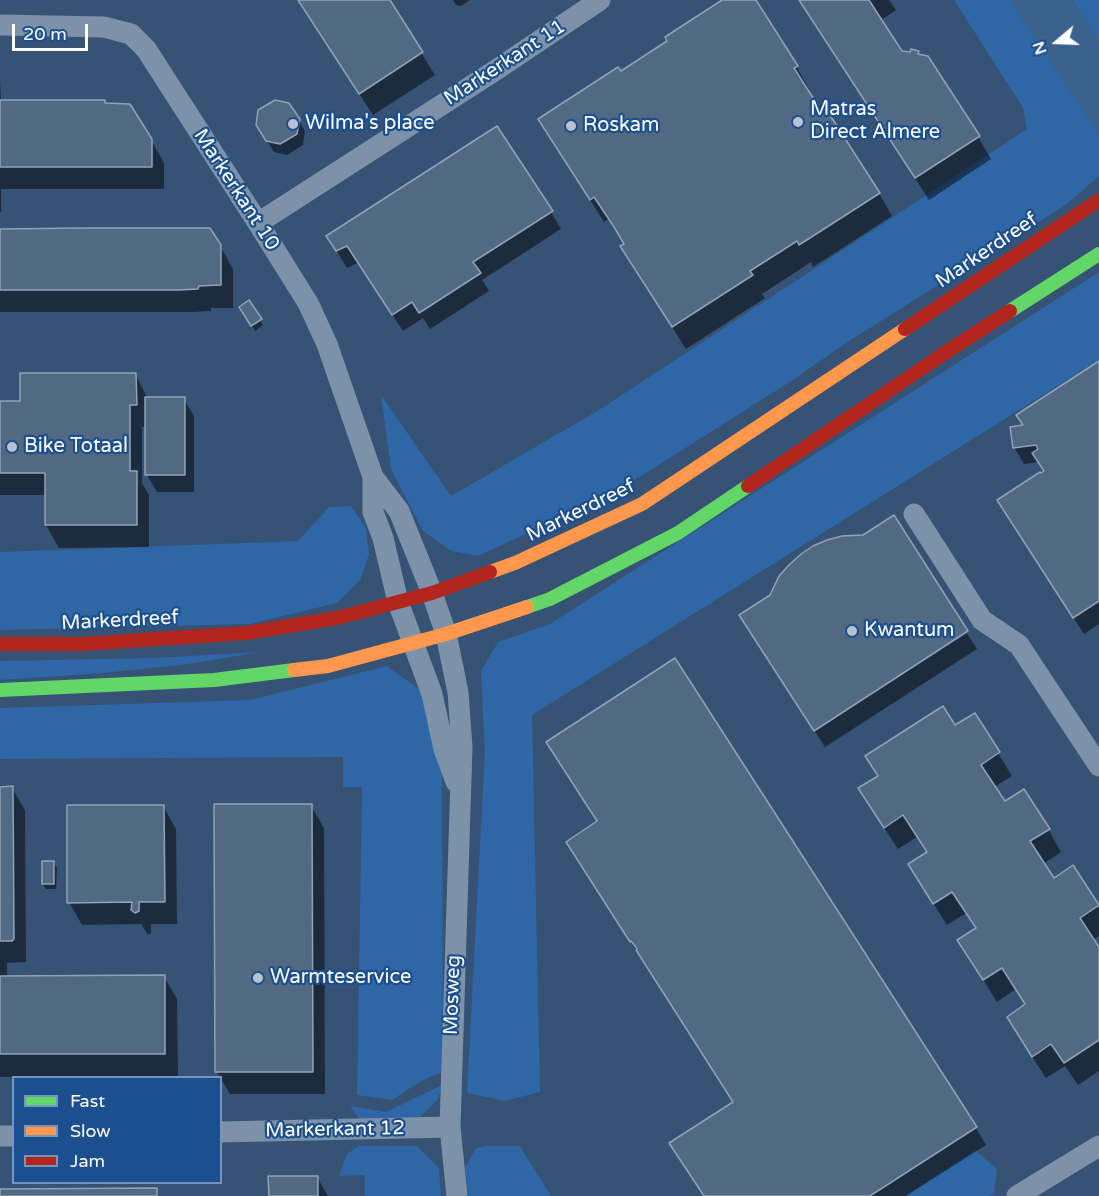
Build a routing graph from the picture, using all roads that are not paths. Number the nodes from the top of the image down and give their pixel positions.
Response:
1 (600, 0) edge
2 (0, 25) edge
3 (1099, 200) edge
4 (258, 223) junction
5 (1099, 254) edge
6 (373, 477) junction
7 (914, 514) dead end
8 (432, 593) junction
9 (398, 602) junction
10 (446, 634) junction
11 (0, 644) edge
12 (414, 644) junction
13 (0, 690) edge
14 (1099, 766) edge
15 (460, 794) junction
16 (450, 1127) junction
17 (222, 1132) edge
18 (1099, 1146) edge
19 (457, 1196) edge
20 (1017, 1196) edge

1 - 4 street, Markerkant 11
2 - 4 street, Markerkant 10
3 - 8 main road, Markerdreef
4 - 6 street, Markerkant 10
5 - 10 main road
6 - 8 street, Markerkant 10
6 - 9 street, Markerkant 10
7 - 14 street
8 - 9 main road, Markerdreef
8 - 10 street, Mosweg
9 - 11 main road, Markerdreef
9 - 12 street, Mosweg
10 - 12 main road
10 - 15 street, Mosweg
12 - 13 main road
12 - 15 street, Mosweg
15 - 16 street, Mosweg
16 - 17 street, Markerkant 12
16 - 19 street, Mosweg
18 - 20 street

